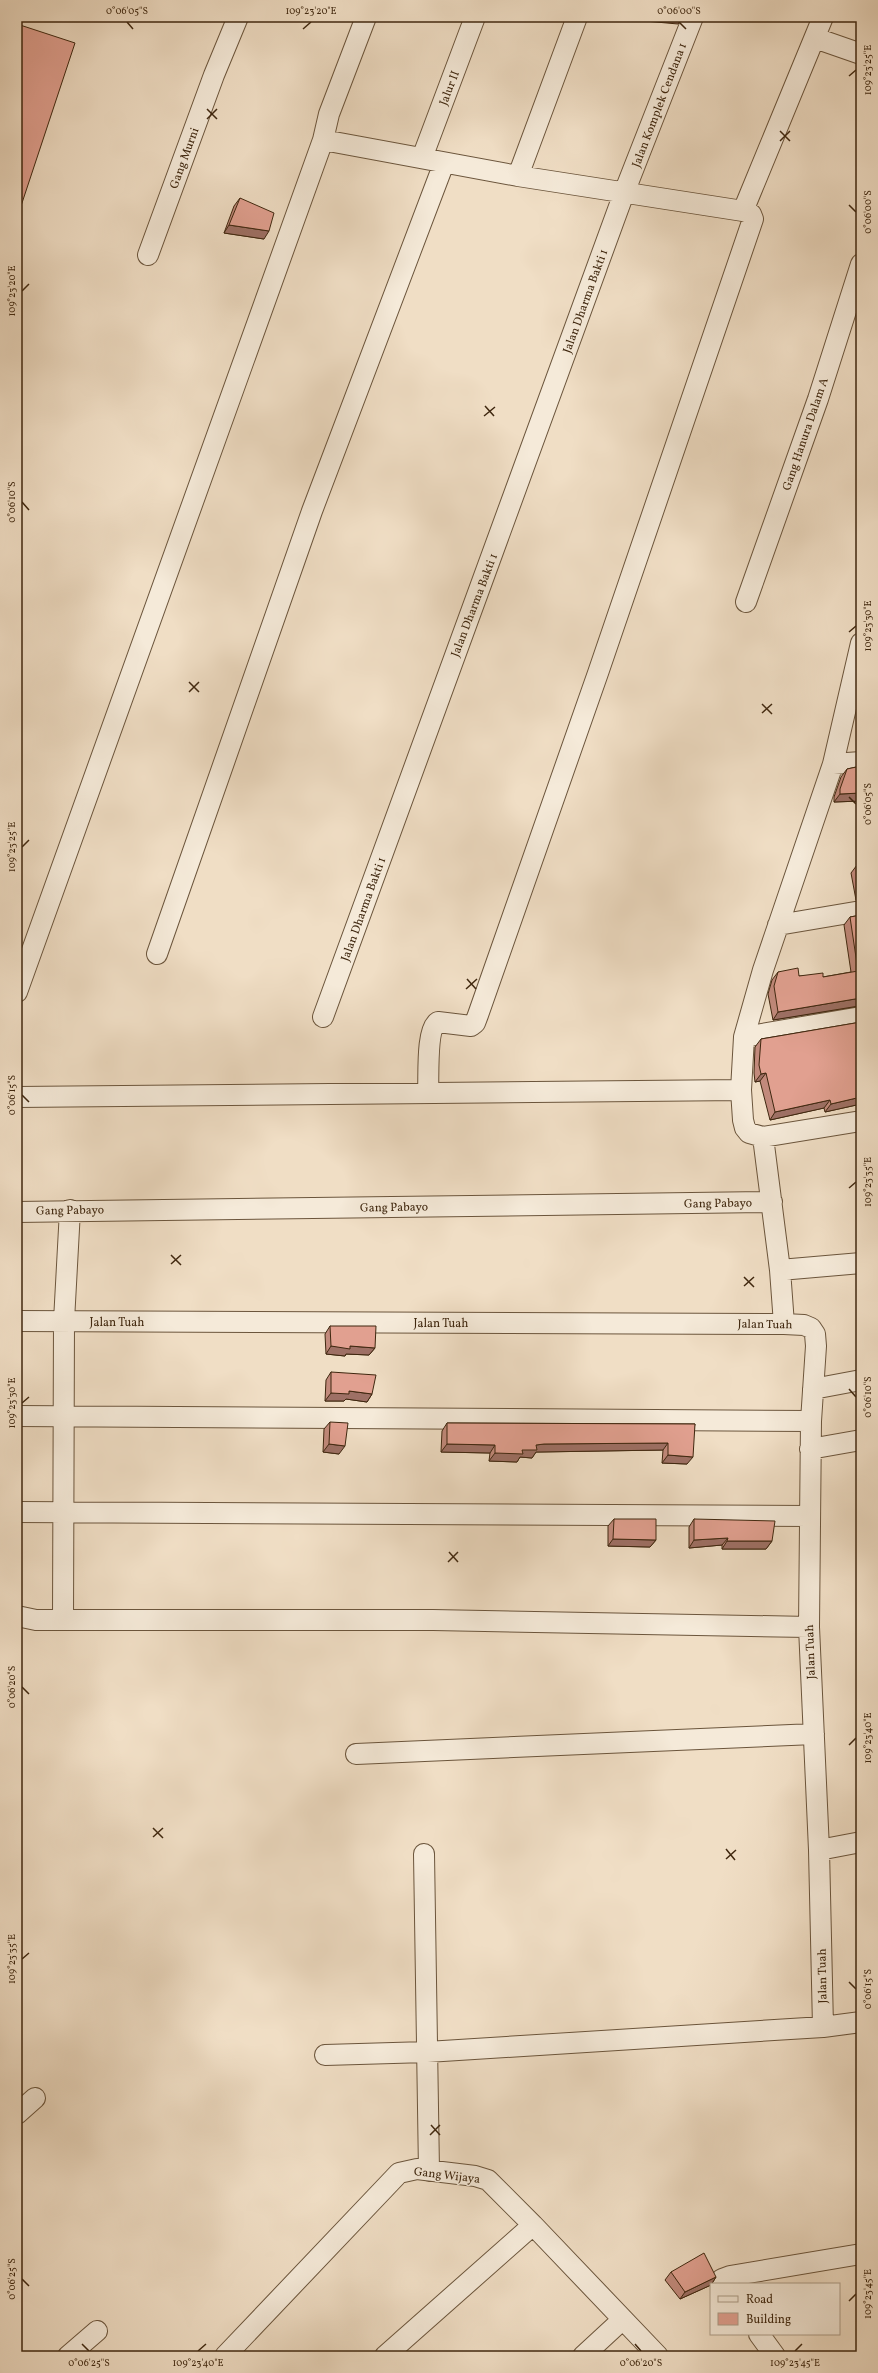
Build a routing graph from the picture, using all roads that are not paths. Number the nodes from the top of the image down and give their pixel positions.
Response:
1 (238, 17) edge
2 (366, 17) edge
3 (475, 17) edge
4 (577, 17) edge
5 (693, 17) edge
6 (822, 17) edge
7 (815, 38) junction
8 (861, 54) edge
9 (323, 140) junction
10 (422, 158) junction
11 (444, 163) junction
12 (518, 176) junction
13 (624, 193) junction
14 (743, 211) junction
15 (148, 255) dead end
16 (861, 264) edge
17 (746, 602) dead end
18 (861, 643) edge
19 (861, 762) edge
20 (833, 764) junction
21 (861, 912) edge
22 (778, 925) junction
23 (157, 954) dead end
24 (17, 992) edge
25 (324, 1017) dead end
26 (861, 1017) edge
27 (744, 1037) junction
28 (741, 1090) junction
29 (428, 1091) junction
30 (17, 1097) edge
31 (861, 1121) edge
32 (756, 1135) junction
33 (772, 1202) junction
34 (70, 1210) junction
35 (17, 1212) edge
36 (861, 1263) edge
37 (780, 1270) junction
38 (17, 1321) edge
39 (64, 1321) junction
40 (784, 1324) junction
41 (861, 1380) edge
42 (813, 1388) junction
43 (17, 1416) edge
44 (65, 1416) junction
45 (811, 1421) junction
46 (861, 1440) edge
47 (810, 1449) junction
48 (63, 1511) junction
49 (17, 1512) edge
50 (810, 1516) junction
51 (17, 1616) edge
52 (63, 1620) junction
53 (809, 1628) junction
54 (814, 1734) junction
55 (356, 1754) dead end
56 (861, 1842) edge
57 (819, 1850) junction
58 (424, 1854) dead end
59 (861, 2022) edge
60 (823, 2027) junction
61 (427, 2052) junction
62 (325, 2055) dead end
63 (35, 2098) dead end
64 (17, 2114) edge
65 (429, 2171) junction
66 (533, 2225) junction
67 (861, 2254) edge
68 (722, 2283) edge
69 (622, 2320) junction
70 (97, 2331) dead end
71 (760, 2335) edge
72 (68, 2356) edge
73 (225, 2356) edge
74 (386, 2356) edge
75 (583, 2356) edge
76 (658, 2356) edge
77 (775, 2356) edge

1 - 15 street, Gang Murni
2 - 9 street
3 - 10 street, Jalur II
4 - 12 street
5 - 13 street, Jalan Komplek Cendana 1
6 - 7 street
7 - 8 street
7 - 14 street
9 - 10 street
9 - 24 street
10 - 11 street
11 - 12 street
11 - 23 street
12 - 13 street
13 - 14 street
13 - 25 street, Jalan Dharma Bakti 1
14 - 29 street
16 - 17 street, Gang Hanura Dalam A
18 - 20 street
19 - 20 street
20 - 22 street
21 - 22 street
22 - 27 street
26 - 27 street
27 - 28 street
28 - 29 street
28 - 32 street
29 - 30 street
31 - 32 street
32 - 33 street
33 - 34 street, Gang Pabayo
33 - 37 street
34 - 35 street, Gang Pabayo
34 - 39 street
36 - 37 street
37 - 40 street
38 - 39 street, Jalan Tuah
39 - 40 street, Jalan Tuah
39 - 44 street
40 - 42 street, Jalan Tuah
41 - 42 street
42 - 45 street, Jalan Tuah
43 - 44 street
44 - 45 street
44 - 48 street
45 - 47 street, Jalan Tuah
46 - 47 street
47 - 50 street, Jalan Tuah
48 - 49 street
48 - 50 street
48 - 52 street
50 - 53 street, Jalan Tuah
51 - 52 street
52 - 53 street
53 - 54 street, Jalan Tuah
54 - 55 street
54 - 57 street, Jalan Tuah
56 - 57 street
57 - 60 street, Jalan Tuah
58 - 61 street
59 - 60 street
60 - 61 street
61 - 62 street
61 - 65 street
63 - 64 street
65 - 66 street, Gang Wijaya
65 - 73 street, Gang Wijaya
66 - 69 street, Gang Wijaya
66 - 74 street
67 - 68 street
69 - 75 street
69 - 76 street, Gang Wijaya
70 - 72 street
71 - 77 street

